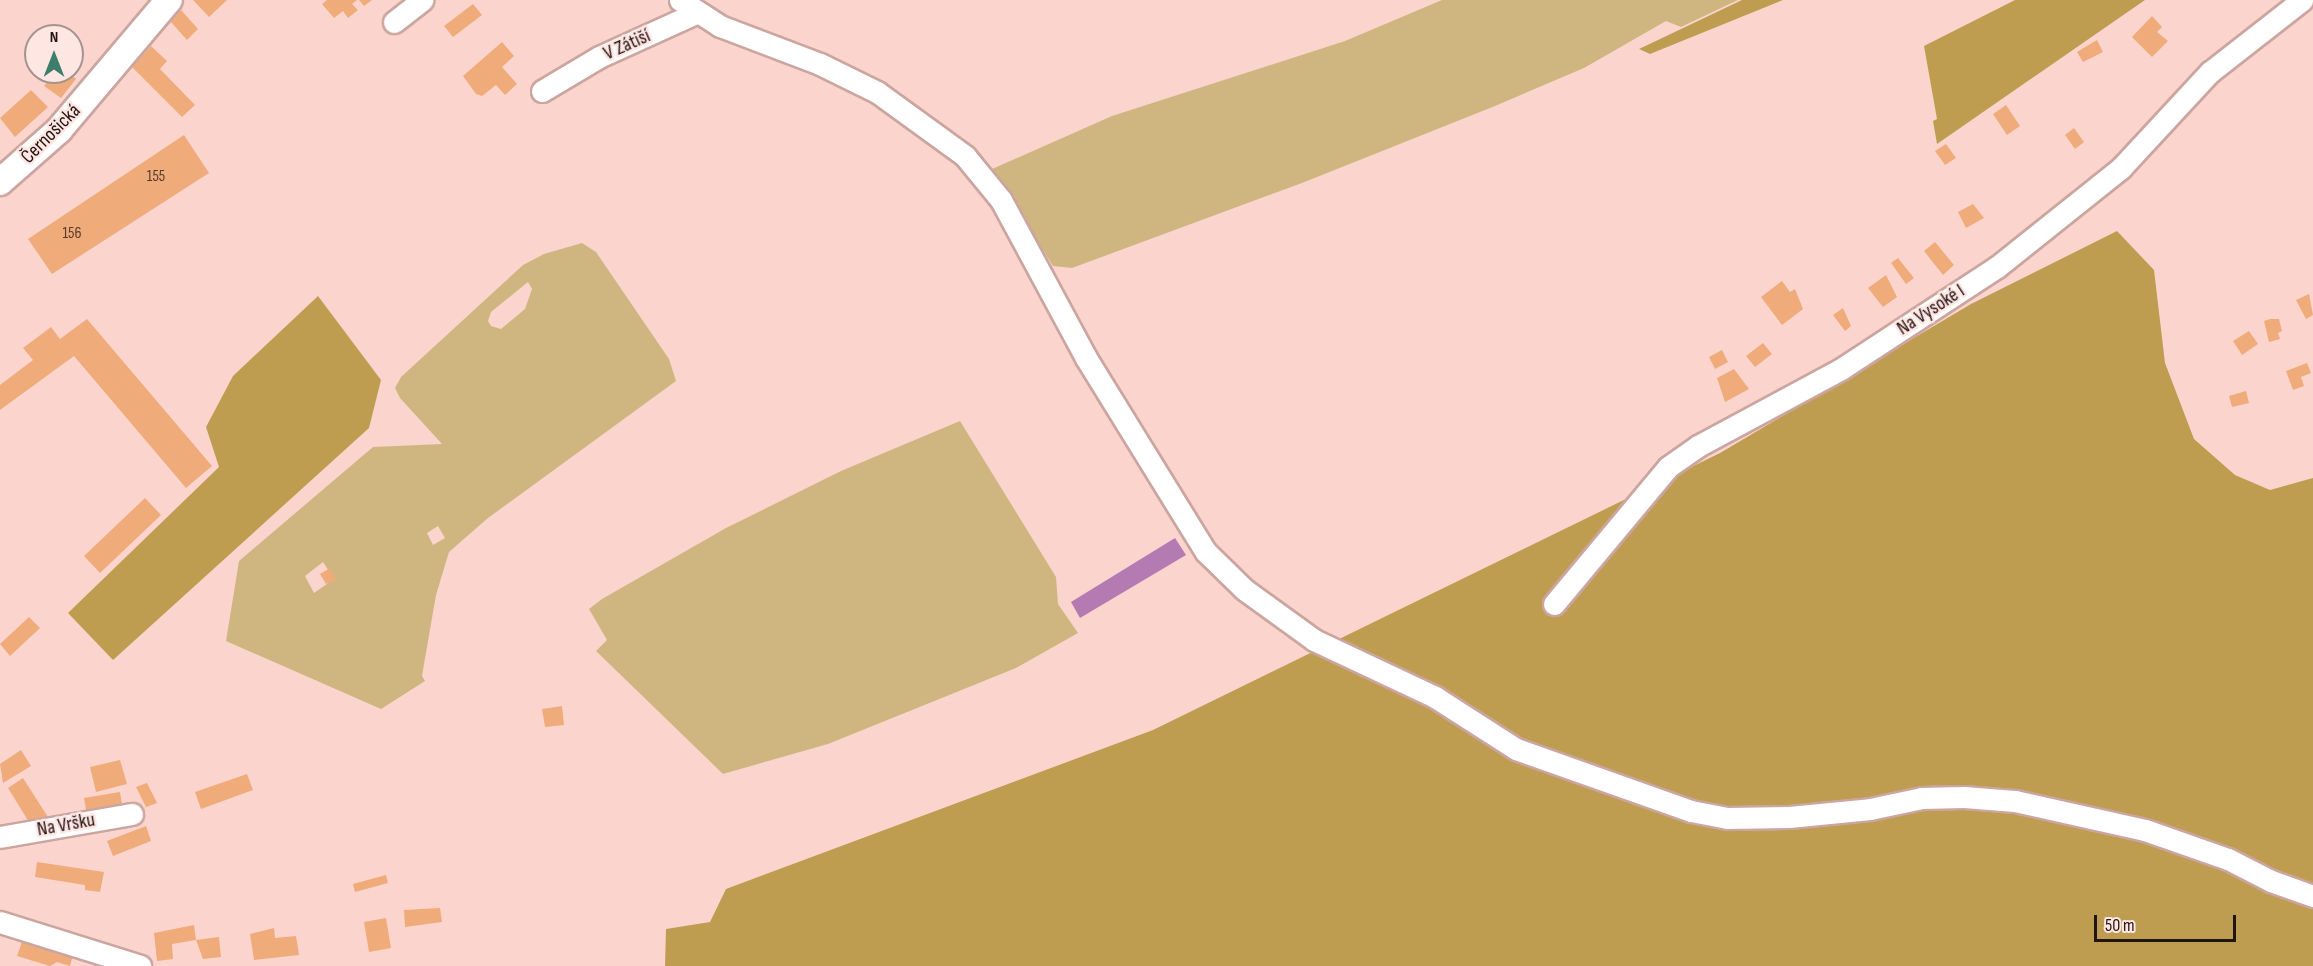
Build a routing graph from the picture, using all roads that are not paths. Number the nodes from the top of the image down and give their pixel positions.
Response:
1 (169, 0) edge
2 (422, 0) edge
3 (2302, 0) edge
4 (688, 7) edge
5 (394, 22) dead end
6 (542, 91) dead end
7 (0, 182) edge
8 (1554, 604) dead end
9 (132, 814) dead end
10 (0, 837) edge
11 (2313, 896) edge
12 (0, 922) edge
13 (140, 966) edge

1 - 7 street, Černošická
2 - 5 street
3 - 8 street, Na Vysoké I
4 - 6 street, V Zátiší
4 - 11 street
9 - 10 street, Na Vršku
12 - 13 street

